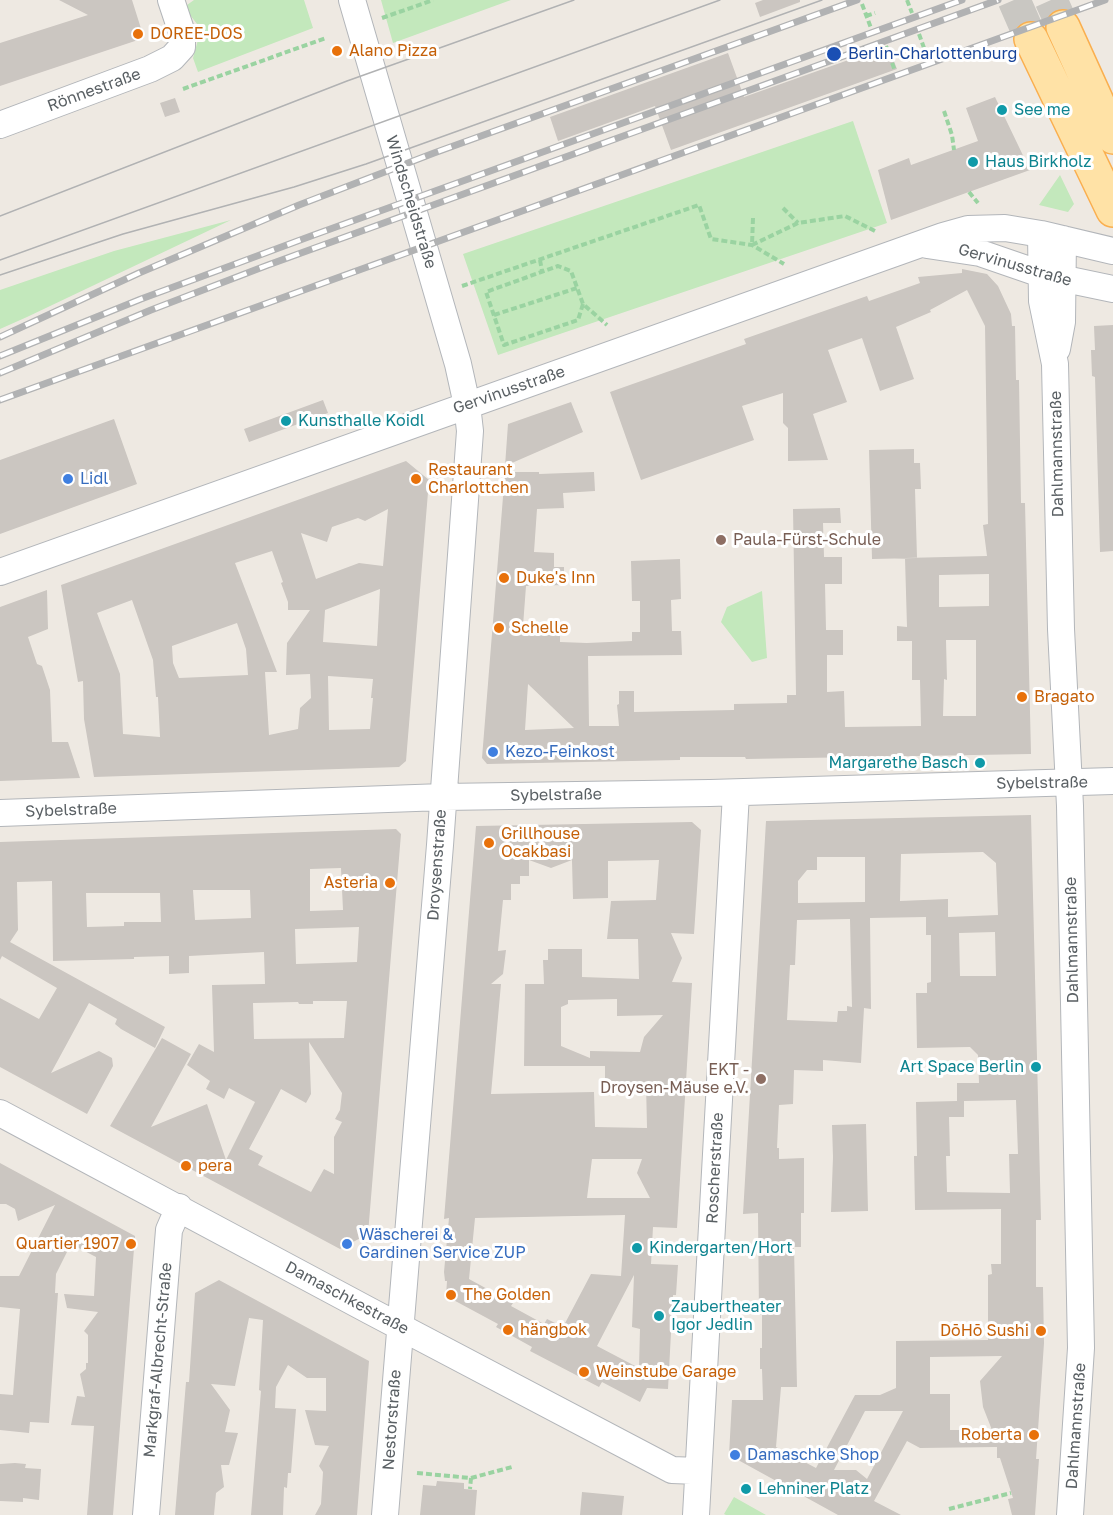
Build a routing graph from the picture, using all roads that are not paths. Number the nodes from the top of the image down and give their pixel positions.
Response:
1 (171, 0) edge
2 (352, 0) edge
3 (1063, 27) tunnel mouth
4 (1031, 39) tunnel mouth
5 (0, 125) edge
6 (1113, 137) edge
7 (1113, 210) edge
8 (1052, 236) junction
9 (917, 244) junction
10 (1113, 251) edge
11 (1052, 277) junction
12 (1113, 289) edge
13 (467, 405) junction
14 (0, 573) edge
15 (1068, 782) junction
16 (1113, 782) edge
17 (736, 793) junction
18 (443, 797) junction
19 (0, 813) edge
20 (0, 1113) edge
21 (179, 1207) junction
22 (399, 1326) junction
23 (698, 1472) junction
24 (146, 1515) edge
25 (385, 1515) edge
26 (696, 1515) edge
27 (1070, 1515) edge

1 - 5 street, Rönnestraße
2 - 13 street, Windscheidstraße
3 - 6 main road
4 - 7 main road
8 - 9 street, Gervinusstraße
8 - 10 street, Gervinusstraße
8 - 11 street, Dahlmannstraße
9 - 11 street, Gervinusstraße
9 - 13 street, Gervinusstraße
11 - 12 street, Gervinusstraße
11 - 15 street, Dahlmannstraße
13 - 14 street, Gervinusstraße
13 - 18 street, Droysenstraße
15 - 16 street, Sybelstraße
15 - 17 street, Sybelstraße
15 - 27 street, Dahlmannstraße
17 - 18 street, Sybelstraße
17 - 23 street, Roscherstraße
18 - 19 street, Sybelstraße
18 - 22 street, Droysenstraße
20 - 21 street, Damaschkestraße
21 - 22 street, Damaschkestraße
21 - 24 street, Markgraf-Albrecht-Straße
22 - 23 street, Damaschkestraße
22 - 25 street, Nestorstraße
23 - 26 street

